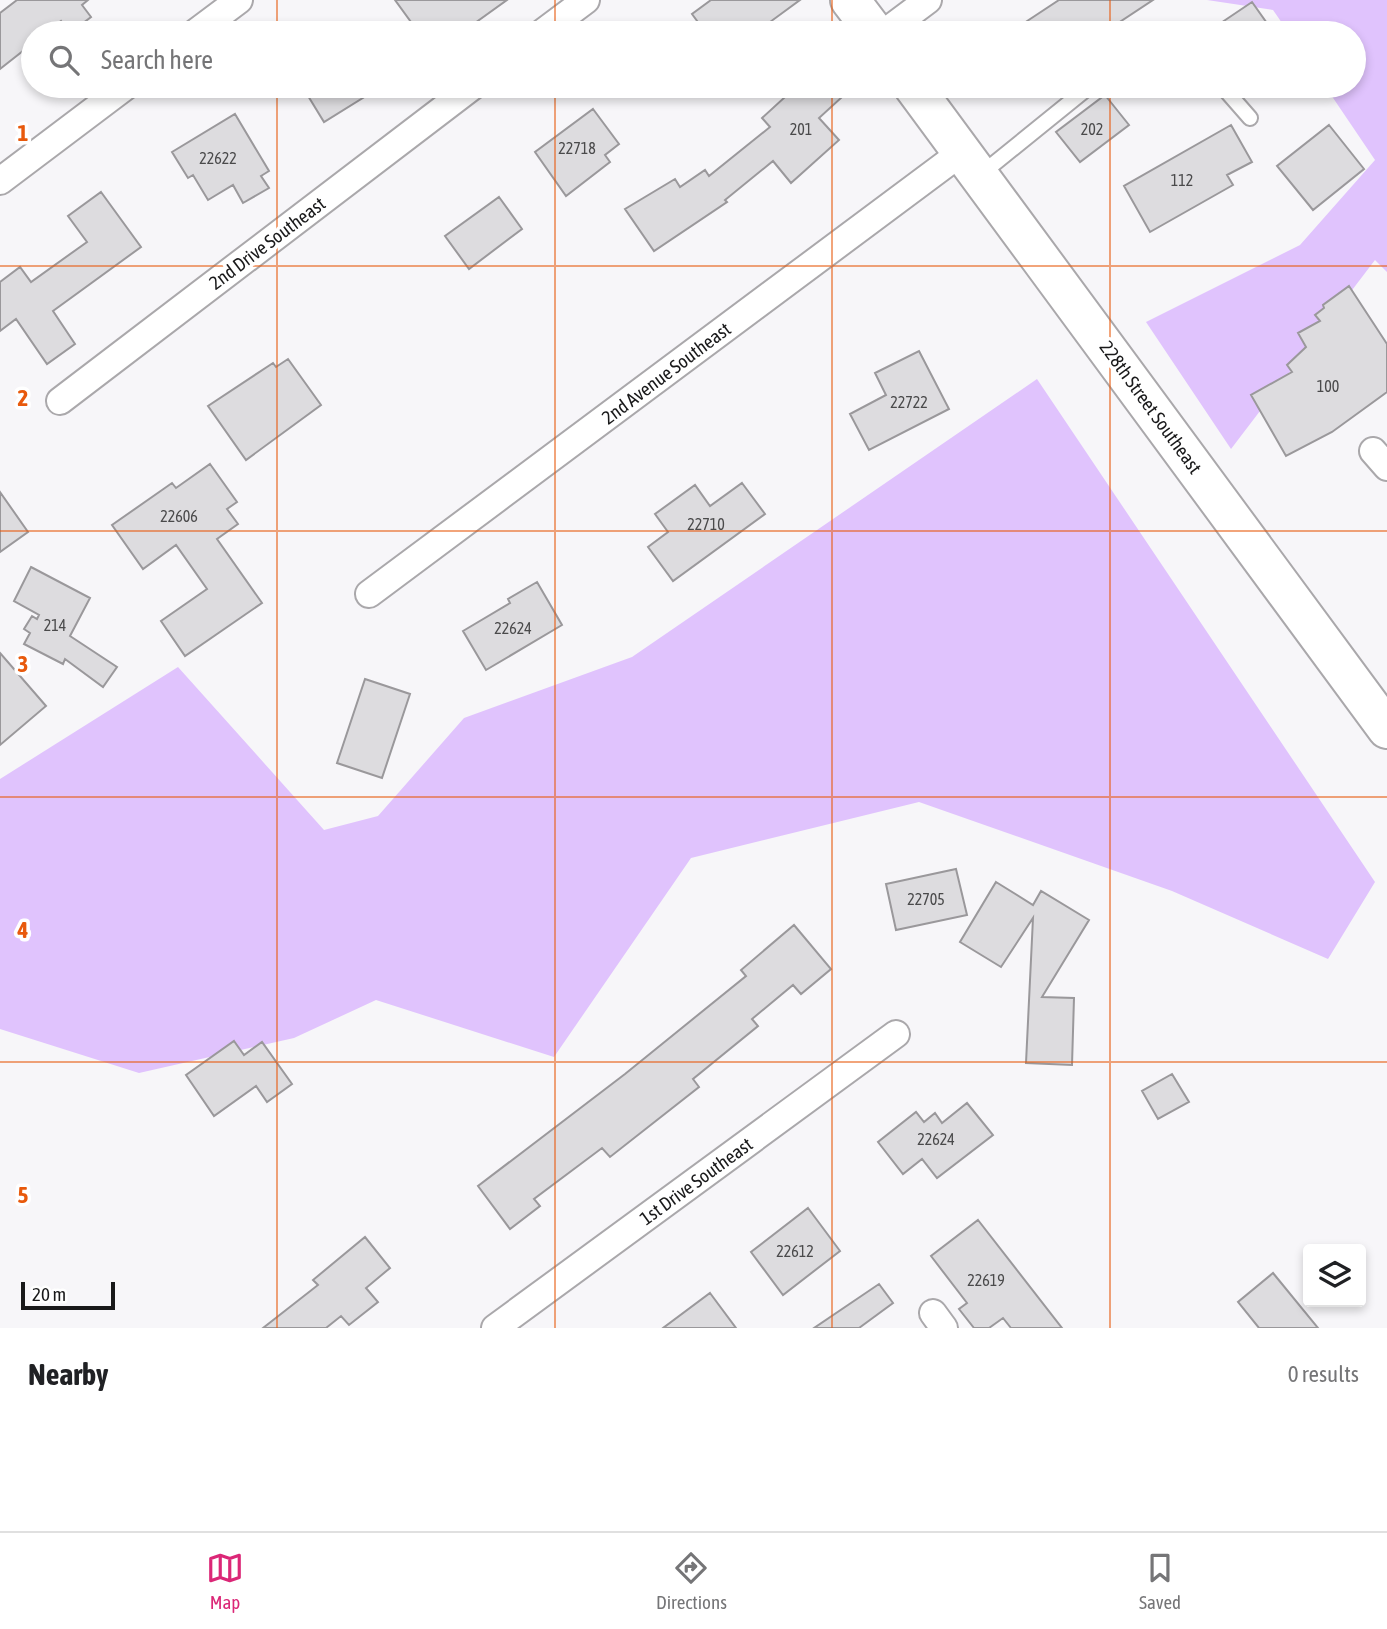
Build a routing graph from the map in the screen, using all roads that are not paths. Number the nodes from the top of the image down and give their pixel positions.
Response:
1 (239, 0) edge
2 (586, 0) edge
3 (850, 0) edge
4 (928, 0) edge
5 (211, 21) edge
6 (558, 21) edge
7 (866, 21) edge
8 (900, 21) edge
9 (110, 98) edge
10 (457, 98) edge
11 (923, 98) edge
12 (1071, 98) edge
13 (1232, 98) edge
14 (1250, 118) dead end
15 (971, 163) junction
16 (0, 181) edge
17 (60, 401) dead end
18 (369, 594) dead end
19 (1387, 729) edge
20 (896, 1034) dead end
21 (495, 1328) edge

1 - 5 street
2 - 6 street
3 - 7 main road
4 - 8 street
9 - 16 street
10 - 17 street, 2nd Drive Southeast
11 - 15 main road, 228th Street Southeast
12 - 15 lane
13 - 14 lane
15 - 18 street, 2nd Avenue Southeast
15 - 19 main road, 228th Street Southeast
20 - 21 street, 1st Drive Southeast

